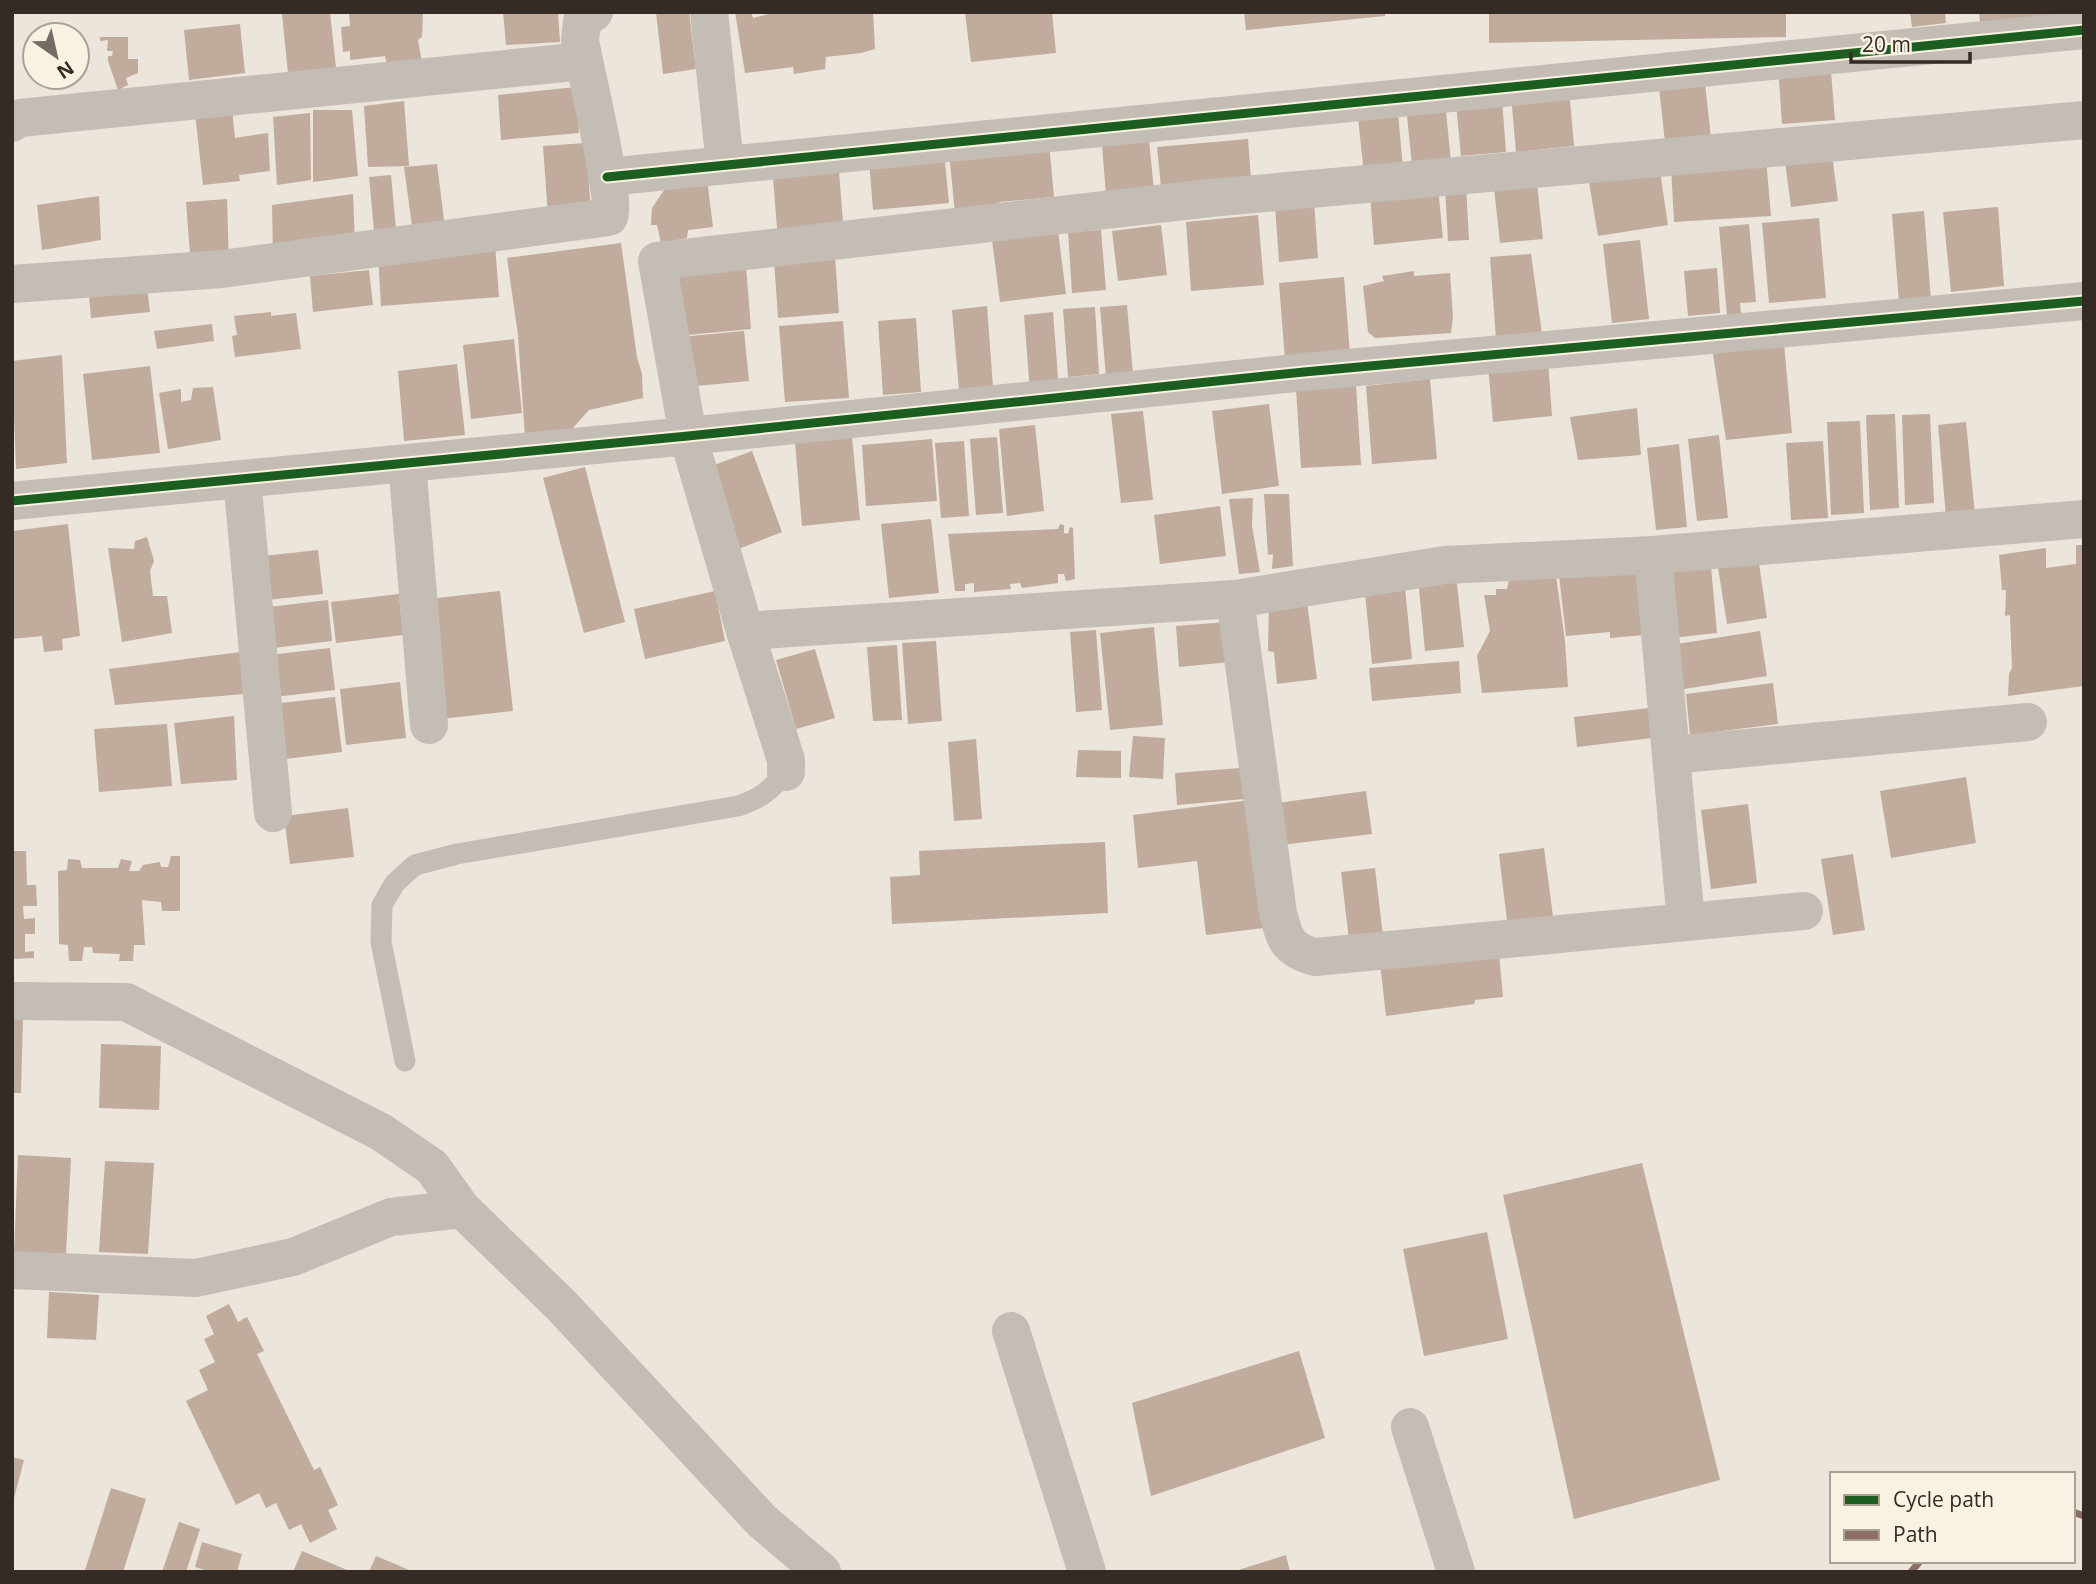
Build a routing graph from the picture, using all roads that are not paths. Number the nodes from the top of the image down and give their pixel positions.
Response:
1 (594, 12) edge
2 (709, 12) edge
3 (2084, 30) edge
4 (584, 61) junction
5 (2084, 120) edge
6 (12, 123) edge
7 (725, 165) junction
8 (607, 177) junction
9 (12, 284) edge
10 (2084, 301) edge
11 (688, 436) junction
12 (407, 463) junction
13 (242, 479) junction
14 (12, 501) edge
15 (2084, 519) edge
16 (1653, 555) junction
17 (1235, 599) junction
18 (745, 631) junction
19 (2028, 722) dead end
20 (429, 725) dead end
21 (1671, 755) junction
22 (786, 772) joint
23 (272, 813) dead end
24 (1804, 911) dead end
25 (1686, 922) junction
26 (12, 1001) edge
27 (405, 1061) dead end
28 (462, 1209) junction
29 (12, 1270) edge
30 (1011, 1331) dead end
31 (1410, 1427) dead end
32 (822, 1572) edge
33 (1087, 1572) edge
34 (1456, 1572) edge

1 - 4 street
2 - 7 street
3 - 7 street
4 - 6 street
4 - 8 street
5 - 11 street
7 - 8 street
8 - 9 street
10 - 11 street
11 - 12 street
11 - 18 street
12 - 13 street
12 - 20 street
13 - 14 street
13 - 23 street
15 - 16 street
16 - 17 street
16 - 21 street
17 - 18 street
17 - 25 street
18 - 22 street
19 - 21 street
21 - 25 street
22 - 27 lane
24 - 25 street
26 - 28 street
28 - 29 street
28 - 32 street
30 - 33 street
31 - 34 street

